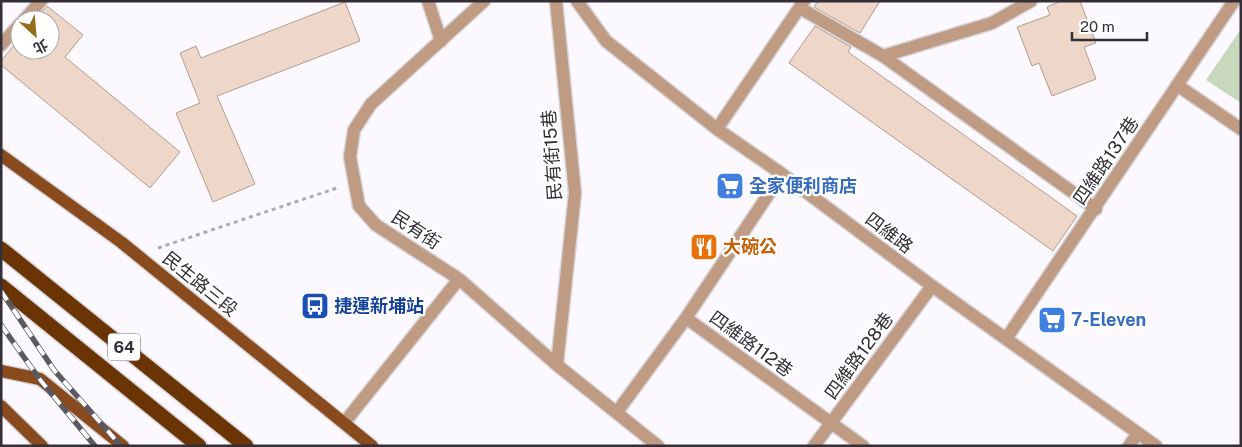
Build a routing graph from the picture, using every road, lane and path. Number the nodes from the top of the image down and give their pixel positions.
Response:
1 (428, 1) edge
2 (484, 1) edge
3 (556, 1) edge
4 (577, 1) edge
5 (1031, 1) edge
6 (1234, 1) edge
7 (802, 5) edge
8 (10, 35) edge
9 (441, 41) junction
10 (1, 44) edge
11 (883, 56) junction
12 (1177, 85) junction
13 (1241, 128) edge
14 (716, 129) junction
15 (1, 155) edge
16 (782, 174) junction
17 (354, 182) junction
18 (1096, 209) junction
19 (1, 249) edge
20 (138, 256) junction
21 (459, 279) junction
22 (1, 286) edge
23 (932, 286) junction
24 (686, 318) junction
25 (1006, 339) junction
26 (557, 365) junction
27 (1, 371) edge
28 (1, 406) edge
29 (617, 412) junction
30 (344, 422) junction
31 (832, 424) junction
32 (1138, 433) junction
33 (42, 446) edge
34 (123, 446) edge
35 (199, 446) edge
36 (246, 446) edge
37 (372, 446) edge
38 (658, 446) edge
39 (814, 446) edge
40 (863, 446) edge
41 (1129, 446) edge
42 (1156, 446) edge

1 - 9 street
2 - 9 street, 民有街
3 - 26 street, 民有街15巷
4 - 14 street, 四維路
5 - 11 street
6 - 12 street, 四維路137巷
7 - 11 street
7 - 14 street
8 - 10 street
9 - 17 street, 民有街
11 - 18 street
12 - 13 street
12 - 18 street, 四維路137巷
14 - 16 street, 四維路
15 - 20 main road, 民生路三段
16 - 23 street, 四維路
16 - 24 street, 四維路112巷
17 - 20 path
17 - 21 street, 民有街
18 - 25 street, 四維路137巷
19 - 36 highway, 64
20 - 30 main road, 民生路三段
21 - 26 street, 民有街
21 - 30 street
22 - 35 highway, 64
23 - 25 street, 四維路
23 - 31 street, 四維路128巷
24 - 29 street
24 - 31 street, 四維路112巷
25 - 32 street, 四維路
26 - 29 street, 民有街
27 - 34 main road
28 - 33 main road
29 - 38 street, 民有街
30 - 37 main road, 民生路三段
31 - 39 street, 四維路128巷
31 - 40 street, 四維路112巷
32 - 41 street
32 - 42 street, 四維路

